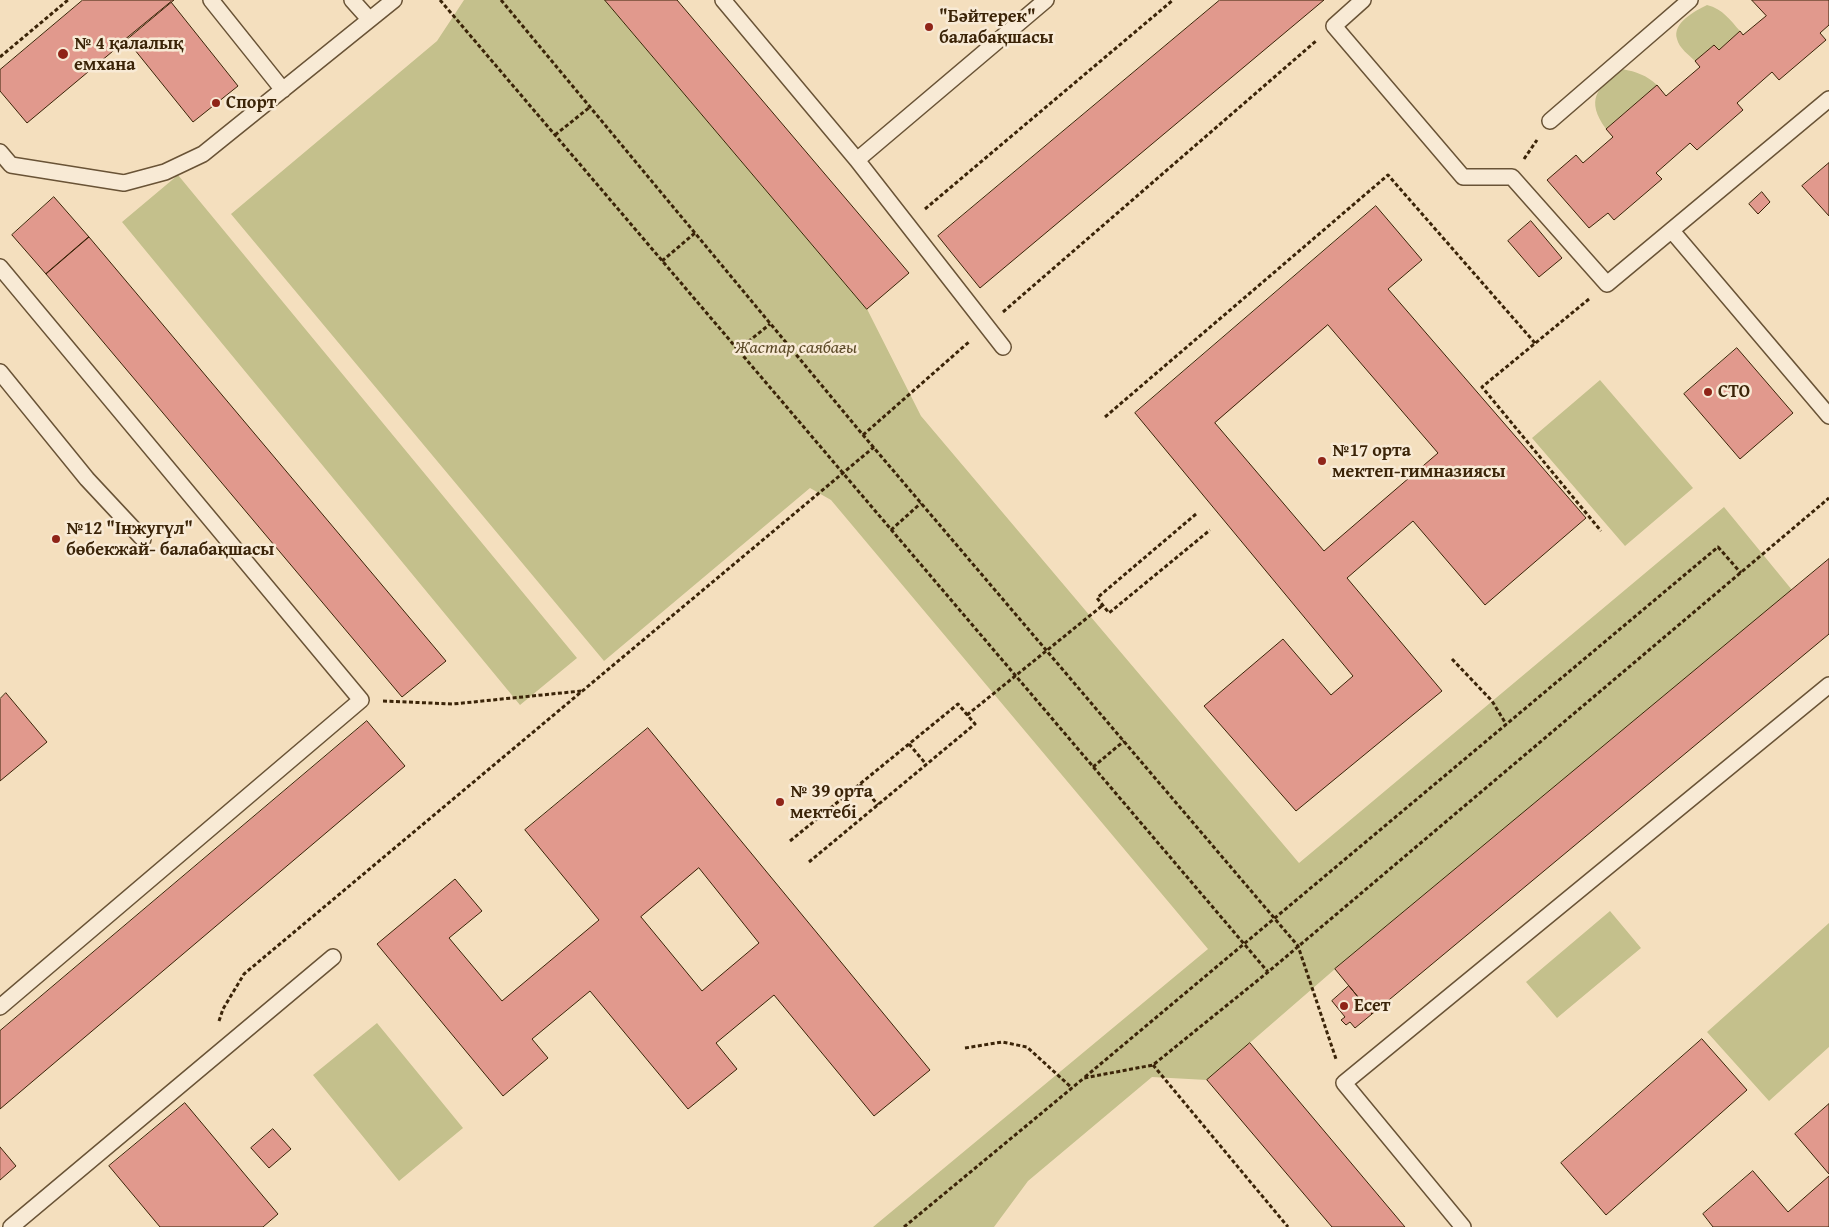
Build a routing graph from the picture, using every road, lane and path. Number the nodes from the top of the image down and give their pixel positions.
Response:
1 (68, 0) edge
2 (211, 0) edge
3 (352, 0) edge
4 (394, 0) edge
5 (440, 0) edge
6 (501, 0) edge
7 (723, 0) edge
8 (1046, 0) edge
9 (1173, 0) edge
10 (1363, 0) edge
11 (1690, 0) edge
12 (369, 19) junction
13 (1334, 26) junction
14 (0, 57) edge
15 (283, 90) junction
16 (1829, 99) edge
17 (590, 107) junction
18 (1550, 121) joint
19 (555, 135) junction
20 (0, 152) edge
21 (856, 160) junction
22 (5, 170) edge
23 (1512, 177) junction
24 (907, 224) junction
25 (1672, 231) junction
26 (695, 233) junction
27 (662, 261) junction
28 (0, 267) edge
29 (1607, 284) junction
30 (770, 324) junction
31 (987, 326) junction
32 (1534, 343) junction
33 (1003, 346) dead end
34 (738, 350) junction
35 (0, 372) edge
36 (1829, 416) edge
37 (1105, 417) dead end
38 (863, 434) junction
39 (874, 447) junction
40 (842, 472) junction
41 (1829, 498) edge
42 (921, 503) junction
43 (1196, 514) dead end
44 (892, 530) junction
45 (1210, 530) dead end
46 (1601, 531) dead end
47 (143, 539) dead end
48 (1740, 573) junction
49 (1103, 605) junction
50 (1047, 650) junction
51 (1452, 659) dead end
52 (1016, 676) junction
53 (1829, 685) edge
54 (581, 691) junction
55 (361, 700) junction
56 (967, 715) junction
57 (1506, 724) junction
58 (1124, 740) junction
59 (909, 744) junction
60 (926, 764) junction
61 (1093, 766) junction
62 (860, 784) junction
63 (878, 804) junction
64 (790, 840) dead end
65 (809, 862) dead end
66 (1274, 918) junction
67 (1244, 943) junction
68 (1298, 946) junction
69 (334, 956) dead end
70 (1268, 972) junction
71 (0, 1008) edge
72 (965, 1048) dead end
73 (224, 1049) junction
74 (1153, 1065) junction
75 (1084, 1078) junction
76 (1344, 1083) junction
77 (1072, 1088) junction
78 (11, 1227) edge
79 (904, 1227) edge
80 (1288, 1227) edge
81 (1463, 1227) edge

1 - 14 path
2 - 15 lane
3 - 12 lane
4 - 12 lane
5 - 19 path
6 - 17 path
7 - 21 lane
8 - 21 lane
9 - 24 path
10 - 13 lane
11 - 18 lane
12 - 15 lane
13 - 23 lane
13 - 31 path
15 - 22 lane
16 - 25 lane
17 - 19 path
17 - 26 path
18 - 23 path
19 - 27 path
20 - 22 lane
21 - 24 lane
23 - 29 lane
24 - 31 lane
25 - 29 lane
25 - 36 lane
26 - 27 path
26 - 30 path
27 - 34 path
28 - 55 lane
29 - 32 path
30 - 34 path
30 - 38 path
31 - 33 lane
31 - 38 path
32 - 37 path
32 - 46 path
34 - 40 path
35 - 47 lane
38 - 39 path
39 - 40 path
39 - 42 path
40 - 44 path
40 - 54 path
41 - 48 path
42 - 44 path
42 - 50 path
43 - 49 path
44 - 52 path
45 - 49 path
48 - 57 path
48 - 68 path
49 - 50 path
50 - 52 path
50 - 58 path
51 - 57 path
52 - 56 path
52 - 61 path
53 - 76 lane
54 - 55 path
54 - 73 path
55 - 71 lane
56 - 59 path
56 - 60 path
57 - 66 path
58 - 61 path
58 - 66 path
59 - 60 path
59 - 62 path
60 - 63 path
61 - 67 path
62 - 63 path
62 - 64 path
63 - 65 path
66 - 67 path
66 - 68 path
67 - 70 path
67 - 75 path
68 - 70 path
68 - 76 path
69 - 73 lane
70 - 74 path
72 - 77 path
73 - 78 lane
74 - 75 path
74 - 80 path
75 - 77 path
76 - 81 lane
77 - 79 path

